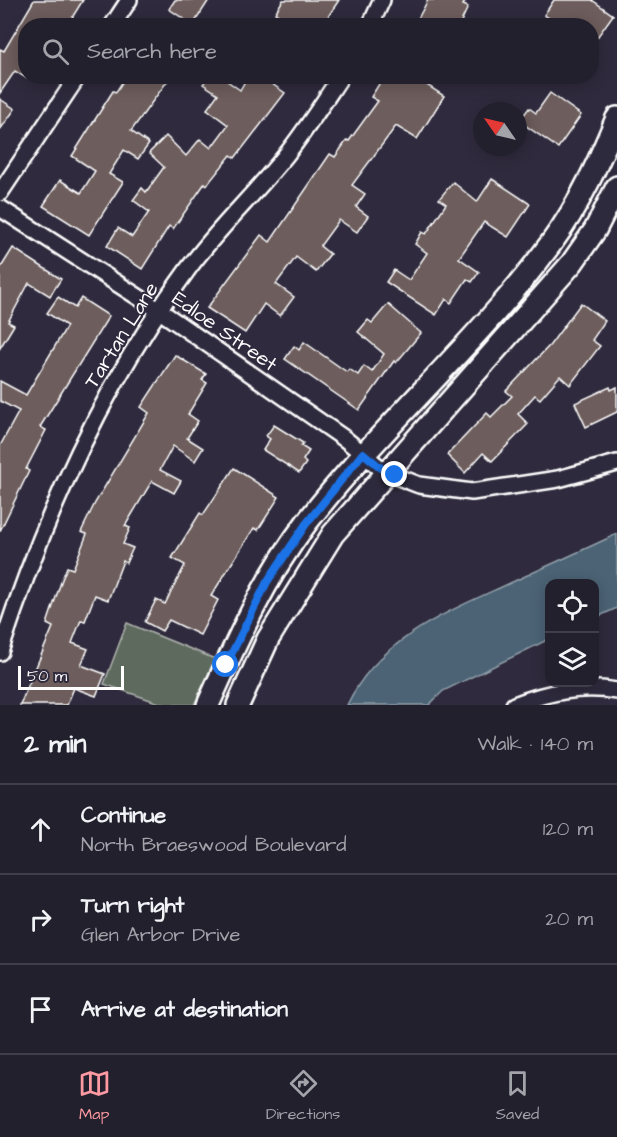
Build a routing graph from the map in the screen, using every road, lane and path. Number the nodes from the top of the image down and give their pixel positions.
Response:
1 (129, 0) edge
2 (382, 0) edge
3 (117, 18) edge
4 (374, 18) edge
5 (73, 84) edge
6 (335, 84) edge
7 (617, 118) edge
8 (617, 187) edge
9 (0, 193) edge
10 (0, 208) edge
11 (160, 311) junction
12 (363, 453) junction
13 (617, 463) edge
14 (386, 472) junction
15 (0, 651) edge
16 (226, 665) junction
17 (249, 676) junction
18 (617, 691) edge
19 (208, 705) edge
20 (238, 705) edge
21 (514, 705) edge

1 - 3 street
2 - 4 street
5 - 9 street
6 - 11 street, Tartan Lane
7 - 12 main road
8 - 14 main road
10 - 11 street, Edloe Street
11 - 12 street, Edloe Street
11 - 15 street, Tartan Lane
12 - 14 street, Edloe Street
12 - 16 main road
13 - 14 street, Edloe Street
14 - 17 main road
16 - 17 main road
16 - 19 main road
17 - 20 main road
18 - 21 street

